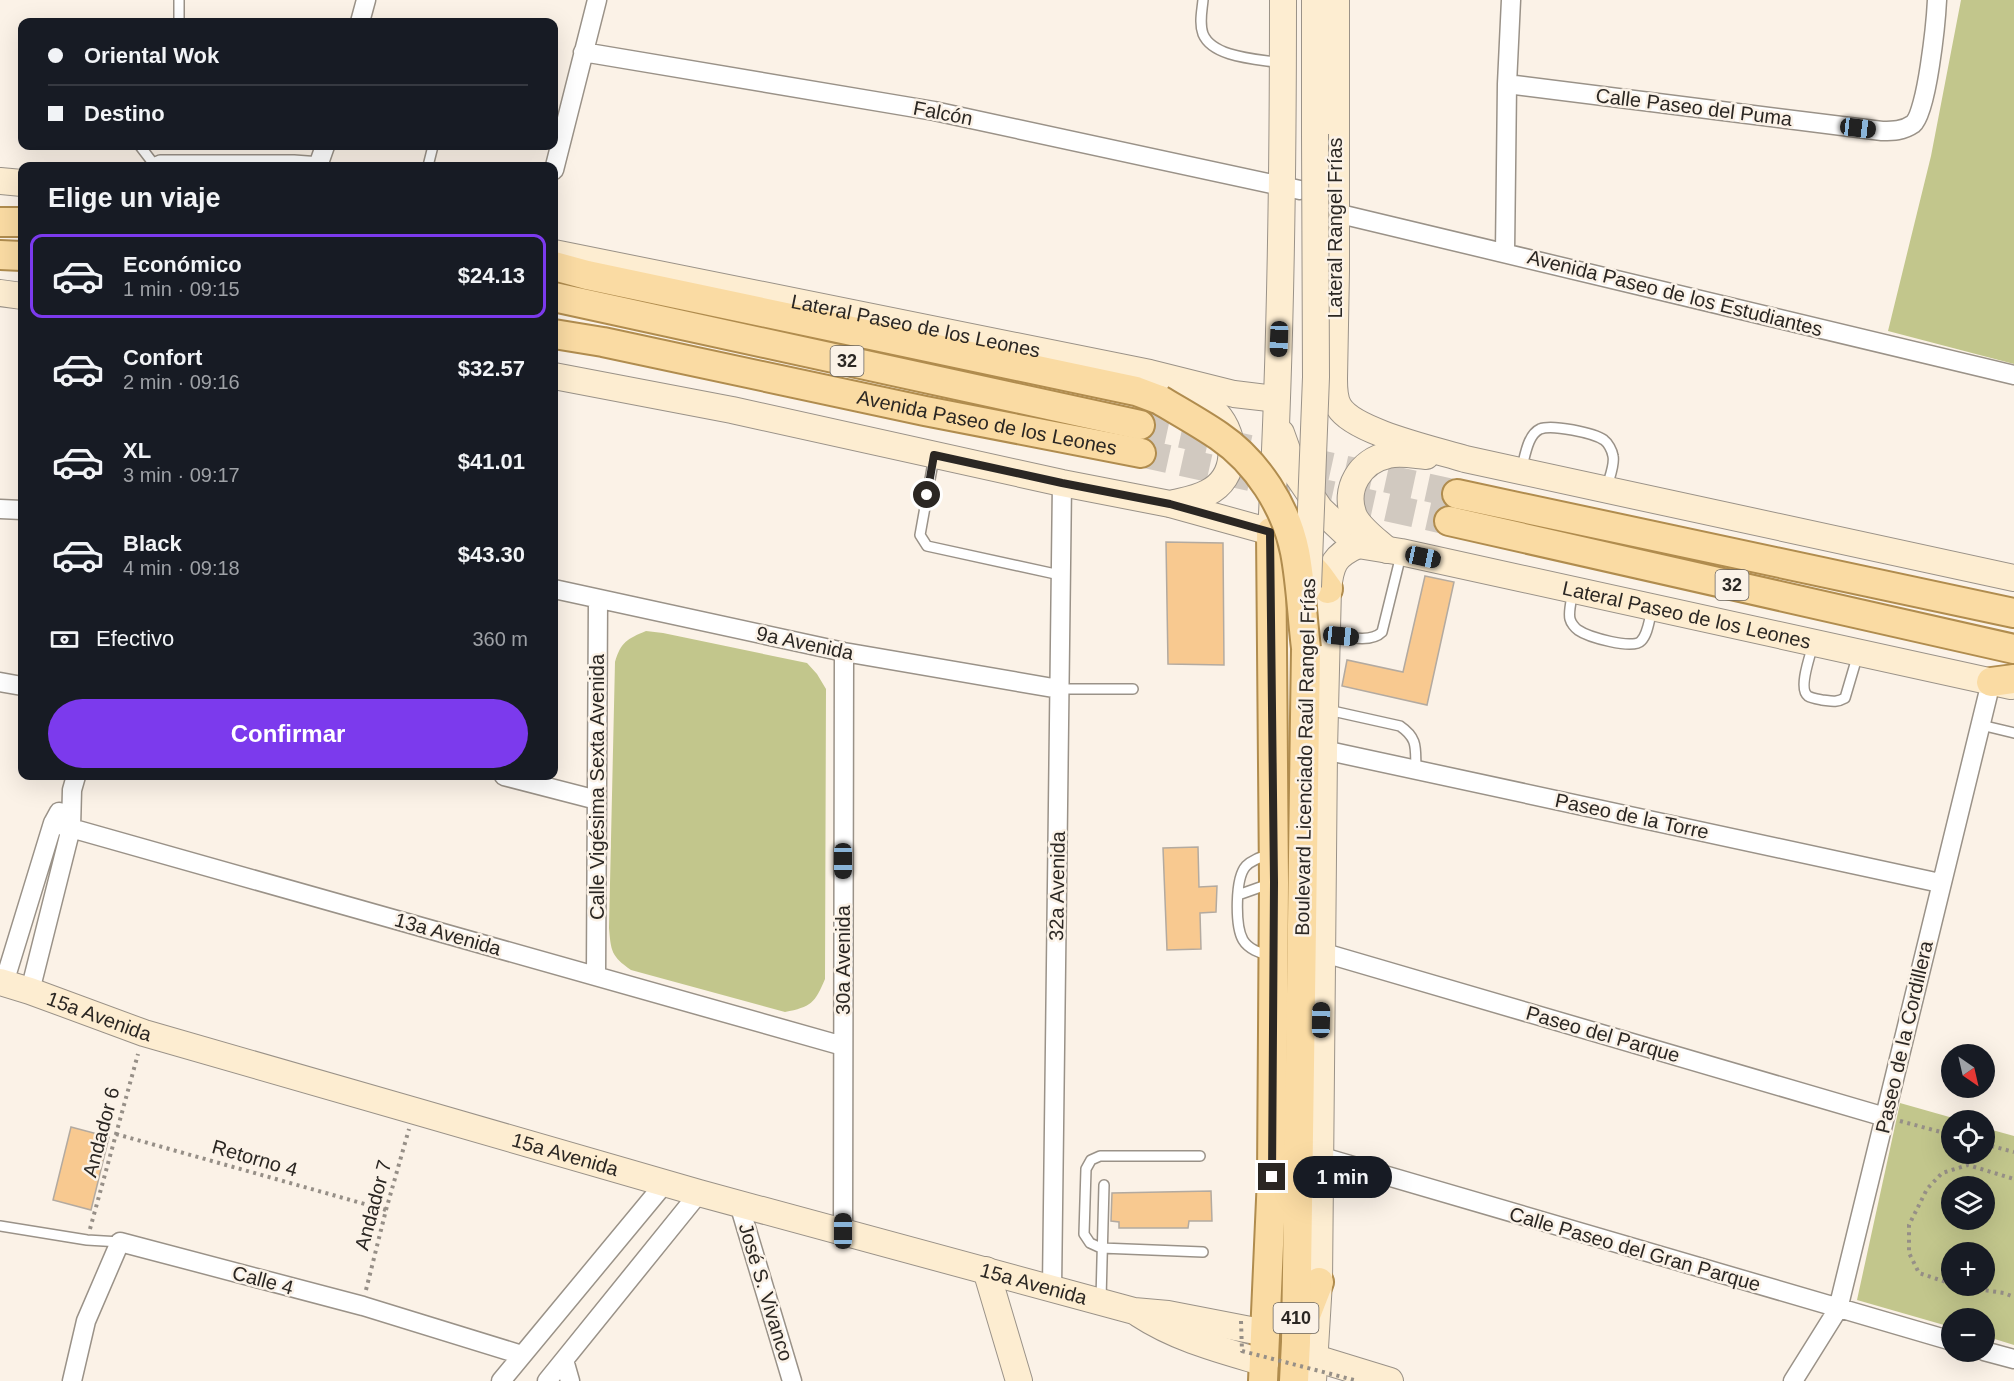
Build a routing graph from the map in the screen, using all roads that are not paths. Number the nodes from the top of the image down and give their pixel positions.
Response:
1 (179, 0) edge
2 (366, 0) edge
3 (597, 0) edge
4 (1203, 0) edge
5 (1283, 0) edge
6 (1314, 0) edge
7 (1336, 0) edge
8 (1510, 0) edge
9 (1936, 0) edge
10 (179, 18) edge
11 (361, 18) edge
12 (583, 52) junction
13 (1283, 72) junction
14 (1507, 84) junction
15 (322, 160) edge
16 (157, 162) edge
17 (186, 162) edge
18 (240, 162) edge
19 (556, 162) edge
20 (0, 181) edge
21 (18, 183) edge
22 (1291, 188) junction
23 (1336, 213) junction
24 (0, 222) edge
25 (18, 222) edge
26 (1505, 252) junction
27 (558, 254) edge
28 (0, 255) edge
29 (18, 256) edge
30 (558, 267) edge
31 (1336, 271) junction
32 (1281, 279) junction
33 (0, 294) edge
34 (18, 296) edge
35 (558, 298) edge
36 (558, 335) edge
37 (1150, 373) junction
38 (2014, 375) edge
39 (558, 377) edge
40 (1277, 410) junction
41 (1140, 425) tunnel mouth
42 (1141, 453) tunnel mouth
43 (934, 455) junction
44 (1465, 459) junction
45 (1521, 471) junction
46 (1062, 483) junction
47 (1606, 490) junction
48 (1457, 494) tunnel mouth
49 (1170, 504) junction
50 (0, 509) edge
51 (18, 510) edge
52 (1449, 521) tunnel mouth
53 (1270, 532) junction
54 (1358, 545) junction
55 (1394, 551) junction
56 (1060, 575) junction
57 (2014, 578) edge
58 (1328, 589) junction
59 (558, 590) edge
60 (1574, 590) junction
61 (1271, 594) junction
62 (597, 598) junction
63 (1652, 608) junction
64 (2014, 613) edge
65 (1317, 641) junction
66 (1813, 643) junction
67 (2014, 650) edge
68 (844, 652) junction
69 (1858, 652) junction
70 (0, 682) edge
71 (2006, 683) edge
72 (18, 685) edge
73 (1059, 689) junction
74 (1133, 689) dead end
75 (1325, 710) junction
76 (1981, 726) junction
77 (2014, 733) edge
78 (1324, 750) junction
79 (1416, 770) junction
80 (520, 780) edge
81 (74, 783) edge
82 (597, 800) junction
83 (53, 823) junction
84 (71, 828) junction
85 (1274, 853) junction
86 (1274, 882) junction
87 (1940, 883) junction
88 (1238, 895) junction
89 (1321, 952) junction
90 (1274, 957) junction
91 (596, 975) junction
92 (2, 983) edge
93 (30, 991) junction
94 (843, 1046) junction
95 (1886, 1117) junction
96 (1200, 1156) dead end
97 (1319, 1156) junction
98 (665, 1183) junction
99 (1104, 1185) dead end
100 (699, 1193) junction
101 (739, 1204) junction
102 (0, 1226) edge
103 (843, 1231) junction
104 (120, 1242) junction
105 (1101, 1248) junction
106 (1203, 1252) dead end
107 (986, 1270) junction
108 (1319, 1282) joint
109 (1052, 1289) junction
110 (1101, 1302) junction
111 (1838, 1309) junction
112 (1134, 1311) junction
113 (1266, 1333) junction
114 (1941, 1338) edge
115 (1995, 1354) edge
116 (522, 1355) junction
117 (2014, 1359) edge
118 (564, 1360) junction
119 (1308, 1360) edge
120 (1264, 1372) edge
121 (72, 1381) edge
122 (501, 1381) edge
123 (547, 1381) edge
124 (570, 1381) edge
125 (792, 1381) edge
126 (1020, 1381) edge
127 (1294, 1381) edge
128 (1390, 1381) edge
129 (1793, 1381) edge

1 - 10 lane
2 - 11 street
3 - 12 street
4 - 13 lane
5 - 13 street
6 - 65 street, Boulevard Licenciado Raúl Rangel Frías / 410, bridge
7 - 23 street, Lateral Rangel Frías
8 - 14 street
9 - 14 street, Calle Paseo del Puma
12 - 19 street
12 - 22 street, Falcón
13 - 22 street, Boulevard Licenciado Raúl Rangel Frías
14 - 26 street
15 - 18 lane
16 - 17 lane
20 - 21 street
22 - 23 street
22 - 32 street, Boulevard Licenciado Raúl Rangel Frías / 410
23 - 26 street, Avenida Paseo de los Estudiantes
23 - 31 street, Lateral Rangel Frías
24 - 25 main road
26 - 38 street, Avenida Paseo de los Estudiantes
27 - 37 street, Lateral Paseo de los Leones
28 - 29 main road
30 - 65 main road, bridge
31 - 32 street
31 - 44 street, Lateral Rangel Frías
32 - 40 street, Boulevard Licenciado Raúl Rangel Frías / 410
33 - 34 street
35 - 41 main road, Avenida Paseo de los Leones / 32
36 - 42 main road, Avenida Paseo de los Leones / 32
37 - 40 street, Lateral Paseo de los Leones
37 - 49 street
39 - 43 street
40 - 53 street, Boulevard Licenciado Raúl Rangel Frías / 410
40 - 54 street
43 - 46 street
43 - 56 lane
44 - 45 street
44 - 55 street
45 - 47 street
45 - 47 lane
46 - 49 street
46 - 56 street, 32a Avenida
47 - 57 street
48 - 64 main road, 32
49 - 53 street
50 - 51 street
52 - 67 main road, 32
53 - 61 main road, Boulevard Licenciado Raúl Rangel Frías / 410
54 - 55 street, Lateral Paseo de los Leones
54 - 58 street
55 - 60 street, Lateral Paseo de los Leones
55 - 65 lane
56 - 73 street, 32a Avenida
58 - 61 main road
58 - 65 street
59 - 62 street, 9a Avenida
60 - 63 street, Lateral Paseo de los Leones
60 - 63 lane
61 - 85 main road, Boulevard Licenciado Raúl Rangel Frías / 410
62 - 68 street, 9a Avenida
62 - 82 street, Calle Vigésima Sexta Avenida
63 - 66 street, Lateral Paseo de los Leones
65 - 75 street
65 - 119 main road, Boulevard Licenciado Raúl Rangel Frías / 410
66 - 69 street, Lateral Paseo de los Leones
66 - 69 lane
68 - 73 street, 9a Avenida
68 - 94 street, 30a Avenida
69 - 71 street, Lateral Paseo de los Leones
70 - 72 street
71 - 76 street, Paseo de la Cordillera
73 - 74 lane
73 - 109 street, 32a Avenida
75 - 78 street
75 - 79 lane
76 - 77 lane
76 - 87 street, Paseo de la Cordillera
78 - 79 street, Paseo de la Torre
78 - 89 street
79 - 87 street, Paseo de la Torre
80 - 82 street
81 - 83 street
81 - 84 street
82 - 91 street, Calle Vigésima Sexta Avenida
83 - 84 street, 13a Avenida
83 - 92 street
84 - 91 street, 13a Avenida
84 - 93 street
85 - 86 main road, Boulevard Licenciado Raúl Rangel Frías / 410
85 - 88 lane
86 - 88 lane
86 - 90 main road, Boulevard Licenciado Raúl Rangel Frías / 410
87 - 95 street, Paseo de la Cordillera
88 - 90 lane
89 - 95 street, Paseo del Parque
89 - 97 street
90 - 113 main road, Boulevard Licenciado Raúl Rangel Frías / 410
91 - 94 street, 13a Avenida
92 - 93 street, 15a Avenida
93 - 98 street, 15a Avenida
94 - 103 street, 30a Avenida
95 - 111 street, Paseo de la Cordillera
96 - 105 lane
97 - 108 street
97 - 111 street, Calle Paseo del Gran Parque
98 - 100 street, 15a Avenida
98 - 116 street
99 - 105 lane
100 - 101 street, 15a Avenida
100 - 118 street
101 - 103 street, 15a Avenida
101 - 125 street, José S. Vivanco
102 - 104 lane, Calle 4
103 - 107 street, 15a Avenida
104 - 116 street, Calle 4
104 - 121 street
105 - 106 lane
105 - 110 lane
107 - 109 street, 15a Avenida
107 - 126 street
108 - 119 main road
109 - 110 street, 15a Avenida
110 - 112 street, 15a Avenida
111 - 114 street, Calle Paseo del Gran Parque
111 - 129 street, Paseo de la Cordillera
112 - 113 street, 15a Avenida
112 - 120 street, 15a Avenida
113 - 120 main road, Boulevard Licenciado Raúl Rangel Frías / 410
115 - 117 street
116 - 122 street
118 - 123 street
118 - 124 street
119 - 127 main road, Boulevard Licenciado Raúl Rangel Frías / 410
119 - 128 street

